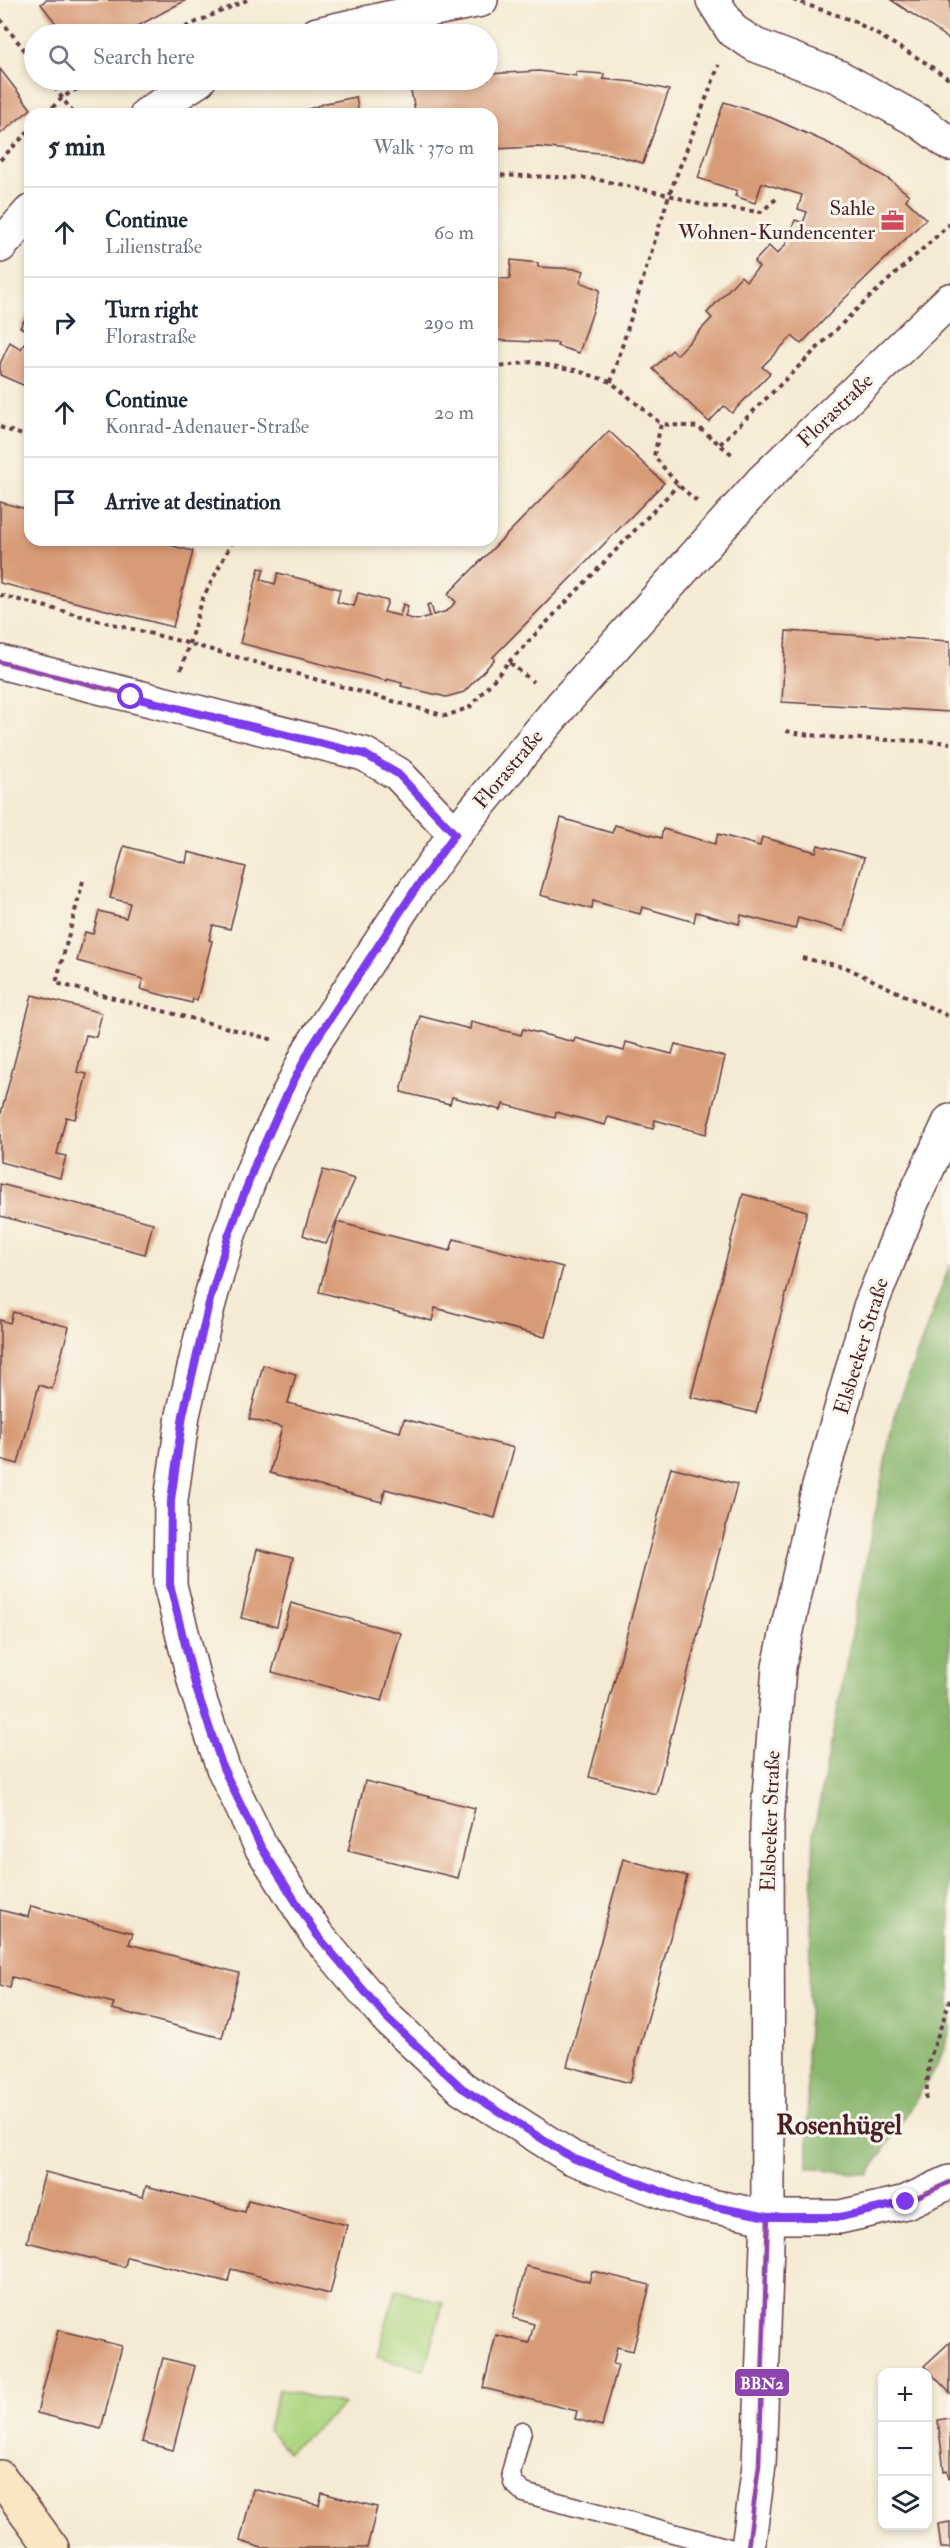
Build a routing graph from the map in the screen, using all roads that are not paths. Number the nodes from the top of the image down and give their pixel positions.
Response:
1 (482, 0) edge
2 (713, 0) edge
3 (360, 24) edge
4 (184, 90) edge
5 (156, 108) edge
6 (950, 144) edge
7 (24, 219) edge
8 (0, 246) edge
9 (950, 300) edge
10 (0, 662) edge
11 (455, 834) junction
12 (950, 1120) edge
13 (950, 2182) edge
14 (768, 2217) junction
15 (522, 2431) dead end
16 (0, 2477) edge
17 (52, 2548) edge
18 (729, 2548) edge
19 (748, 2548) edge

1 - 3 street
2 - 6 street
4 - 5 street
7 - 8 street
9 - 11 street, Florastraße
10 - 11 street
11 - 14 street, Florastraße
12 - 14 street, Elsbeeker Straße
13 - 14 street, Florastraße
14 - 19 street, Elsbeeker Straße
15 - 18 lane
16 - 17 street

